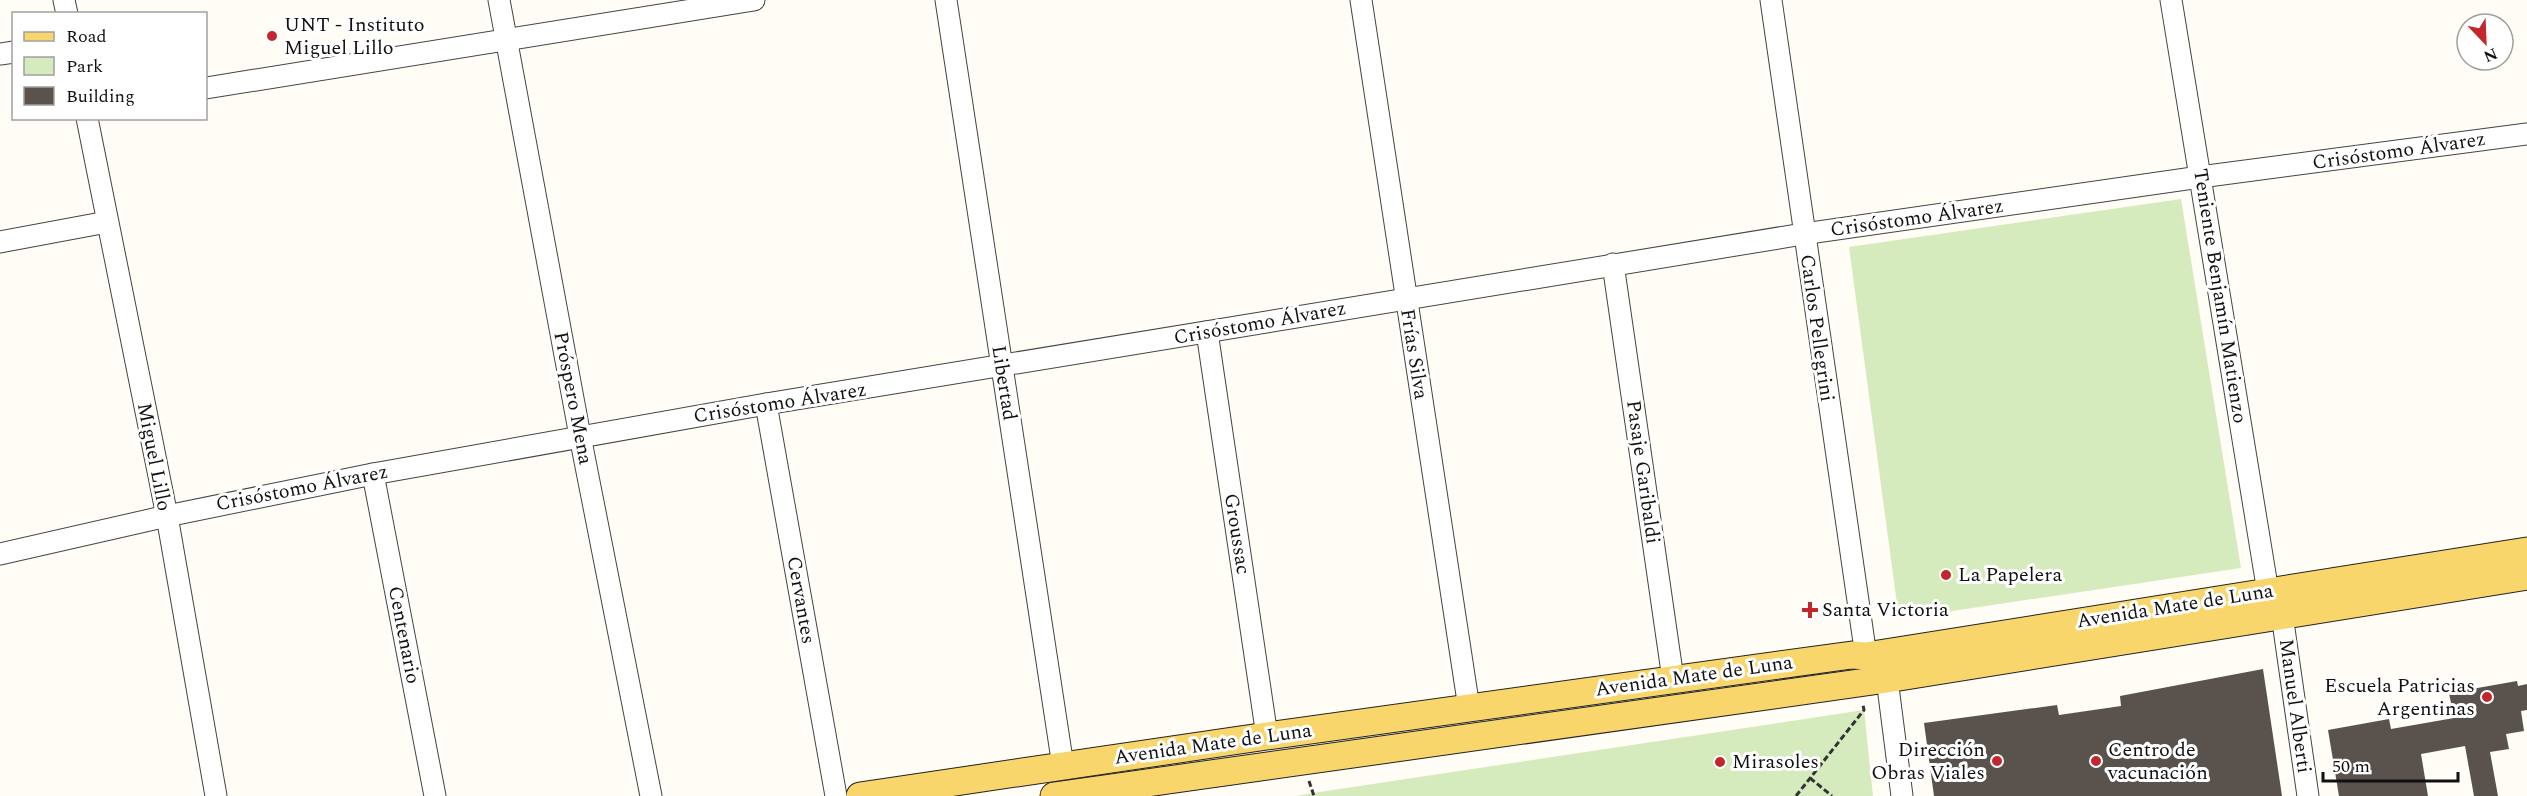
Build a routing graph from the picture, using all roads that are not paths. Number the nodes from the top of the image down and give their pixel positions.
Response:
1 (499, 0) edge
2 (754, 0) edge
3 (946, 0) edge
4 (1360, 0) edge
5 (1771, 0) edge
6 (2171, 0) edge
7 (506, 39) junction
8 (207, 88) edge
9 (87, 120) edge
10 (2527, 134) edge
11 (2200, 177) junction
12 (107, 222) junction
13 (1803, 234) junction
14 (0, 242) edge
15 (1613, 264) junction
16 (1406, 299) junction
17 (1207, 332) junction
18 (1002, 367) junction
19 (766, 404) junction
20 (580, 436) junction
21 (373, 474) junction
22 (166, 516) junction
23 (2527, 551) edge
24 (0, 554) edge
25 (2527, 576) edge
26 (2275, 604) junction
27 (1866, 656) junction
28 (1673, 679) junction
29 (1887, 679) junction
30 (1469, 708) junction
31 (1267, 736) junction
32 (1063, 766) junction
33 (216, 796) edge
34 (435, 796) edge
35 (651, 796) edge
36 (836, 796) edge
37 (860, 796) edge
38 (1054, 796) edge
39 (1902, 796) edge
40 (2308, 796) edge

1 - 7 street, Próspero Mena
2 - 7 street
3 - 18 street, Libertad
4 - 16 street, Frías Silva
5 - 13 street, Carlos Pellegrini
6 - 11 street, Teniente Benjamín Matienzo
7 - 8 street
7 - 20 street, Próspero Mena
9 - 12 street, Miguel Lillo
10 - 11 street, Crisóstomo Álvarez
11 - 13 street, Crisóstomo Álvarez
11 - 26 street, Teniente Benjamín Matienzo
12 - 14 street
12 - 22 street, Miguel Lillo
13 - 15 street, Crisóstomo Álvarez
13 - 27 street, Carlos Pellegrini
15 - 16 street, Crisóstomo Álvarez
15 - 28 street, Pasaje Garibaldi
16 - 17 street, Crisóstomo Álvarez
16 - 30 street, Frías Silva
17 - 18 street, Crisóstomo Álvarez
17 - 31 street, Groussac
18 - 19 street, Crisóstomo Álvarez
18 - 32 street, Libertad
19 - 20 street, Crisóstomo Álvarez
19 - 36 street, Cervantes
20 - 21 street, Crisóstomo Álvarez
20 - 35 street, Próspero Mena
21 - 22 street, Crisóstomo Álvarez
21 - 34 street, Centenario
22 - 24 street, Crisóstomo Álvarez
22 - 33 street, Miguel Lillo
23 - 26 main road, Avenida Mate de Luna
25 - 26 main road, Avenida Mate de Luna
26 - 27 main road, Avenida Mate de Luna
26 - 29 main road, Avenida Mate de Luna
26 - 40 street, Manuel Alberti
27 - 28 main road, Avenida Mate de Luna
27 - 29 street
28 - 30 main road, Avenida Mate de Luna
29 - 38 main road, Avenida Mate de Luna
29 - 39 street
30 - 31 main road, Avenida Mate de Luna
31 - 32 main road, Avenida Mate de Luna
32 - 37 main road, Avenida Mate de Luna

